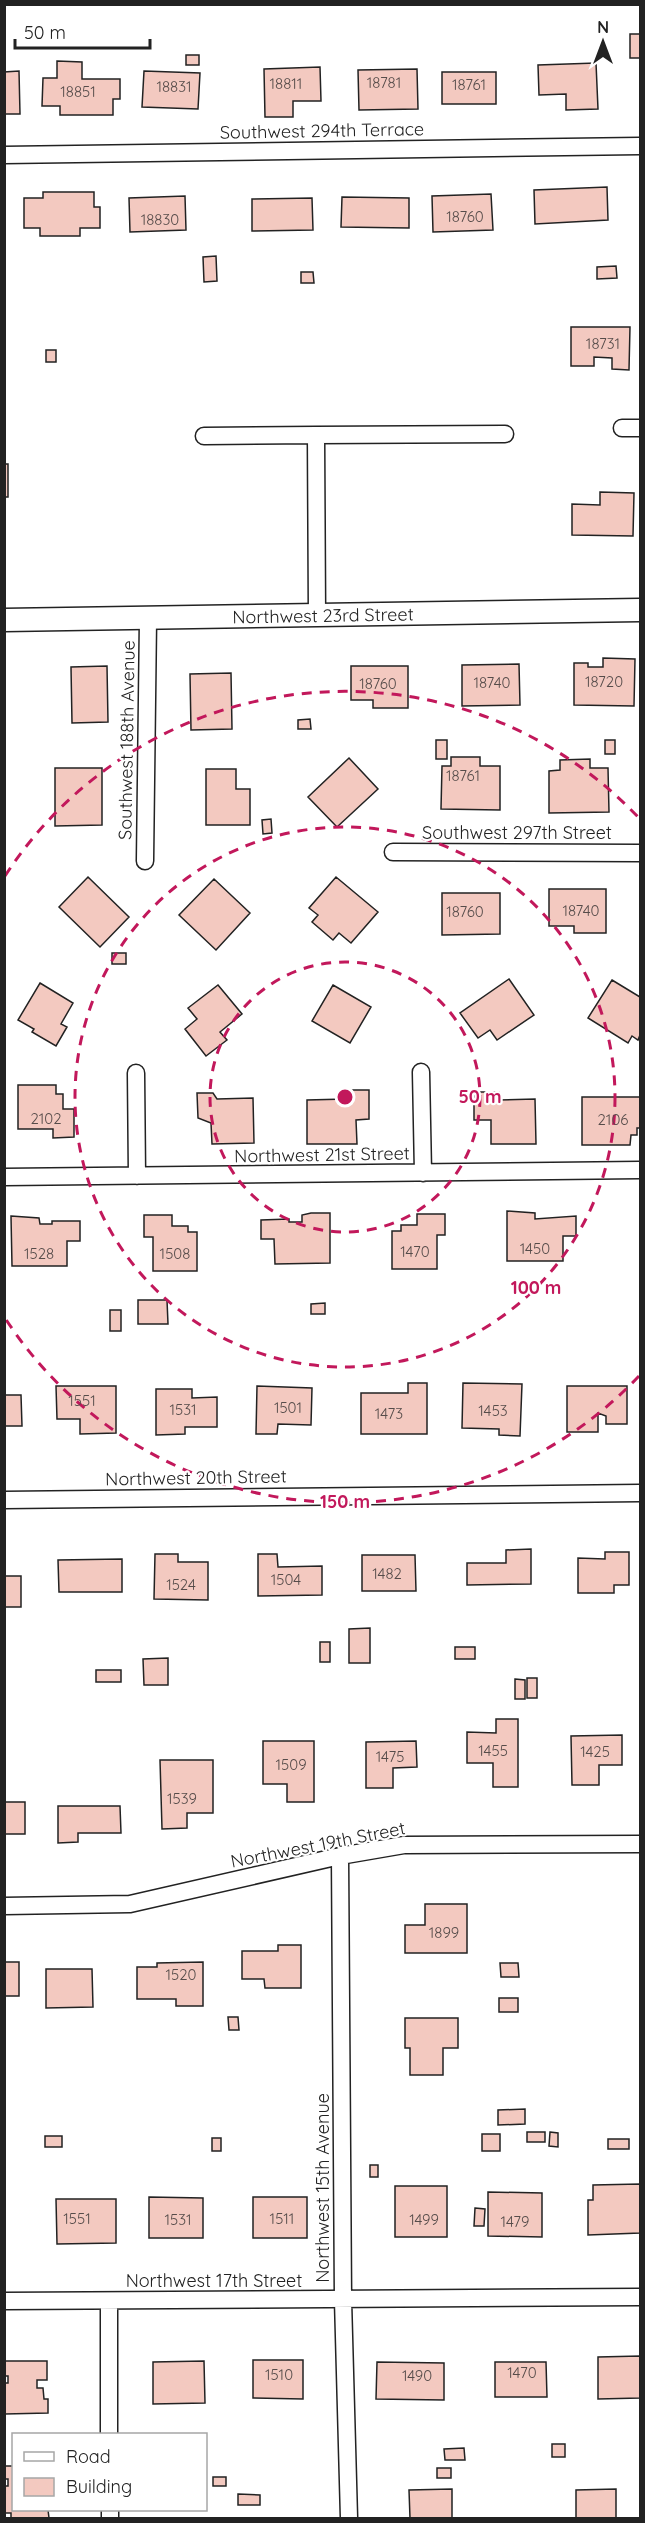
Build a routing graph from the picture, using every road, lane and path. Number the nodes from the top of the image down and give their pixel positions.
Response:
1 (640, 146) edge
2 (4, 155) edge
3 (622, 428) dead end
4 (640, 428) edge
5 (505, 434) dead end
6 (316, 435) junction
7 (204, 436) dead end
8 (640, 610) edge
9 (317, 616) junction
10 (148, 619) junction
11 (4, 620) edge
12 (393, 852) dead end
13 (640, 853) edge
14 (145, 861) dead end
15 (421, 1072) dead end
16 (136, 1073) dead end
17 (640, 1170) edge
18 (423, 1173) junction
19 (137, 1176) junction
20 (4, 1177) edge
21 (640, 1493) edge
22 (4, 1500) edge
23 (640, 1844) edge
24 (340, 1856) junction
25 (4, 1906) edge
26 (640, 2297) edge
27 (343, 2300) junction
28 (4, 2301) edge
29 (109, 2301) junction
30 (109, 2433) edge
31 (349, 2518) edge

1 - 2 street, Southwest 294th Terrace
3 - 4 street
5 - 6 street
6 - 7 street
6 - 9 street
8 - 9 street, Northwest 23rd Street
9 - 10 street, Northwest 23rd Street
10 - 11 street, Northwest 23rd Street
10 - 14 street, Southwest 188th Avenue
12 - 13 street, Southwest 297th Street
15 - 18 street
16 - 19 street
17 - 18 street, Northwest 21st Street
18 - 19 street, Northwest 21st Street
19 - 20 street, Northwest 21st Street
21 - 22 street, Northwest 20th Street
23 - 24 street, Northwest 19th Street
24 - 25 street, Northwest 19th Street
24 - 27 street, Northwest 15th Avenue
26 - 27 street, Northwest 17th Street
27 - 29 street, Northwest 17th Street
27 - 31 street, Northwest 15th Avenue
28 - 29 street, Northwest 17th Street
29 - 30 street

